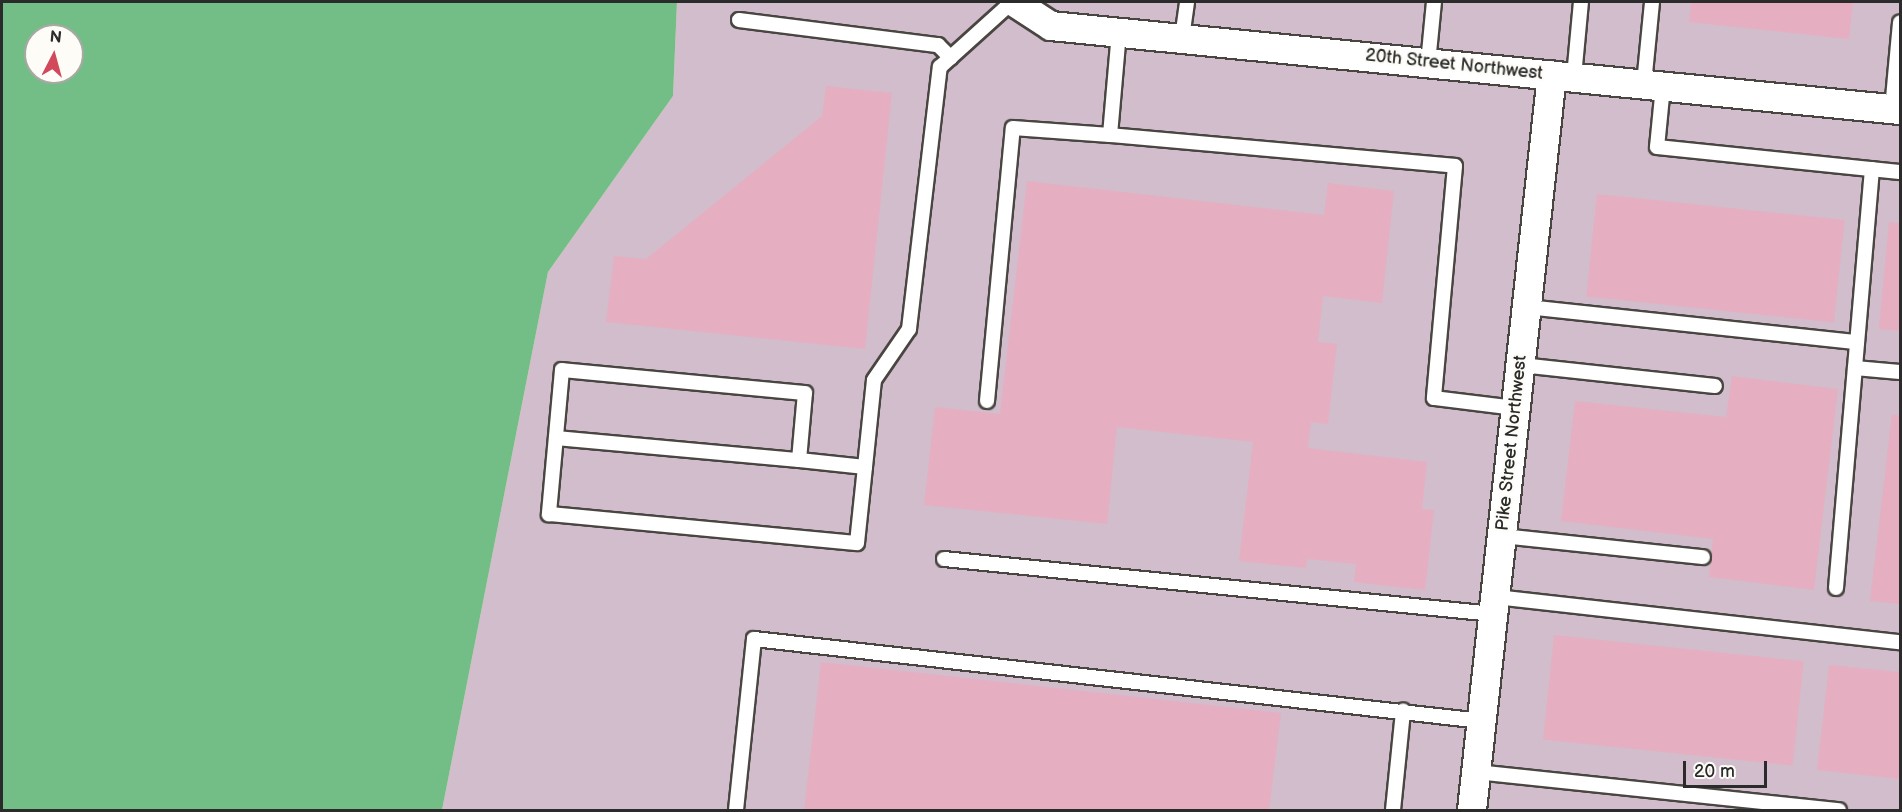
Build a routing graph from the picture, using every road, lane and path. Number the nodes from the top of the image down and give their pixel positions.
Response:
1 (1013, 2) edge
2 (1187, 2) edge
3 (1434, 2) edge
4 (1581, 2) edge
5 (1652, 2) edge
6 (739, 20) dead end
7 (1900, 22) edge
8 (1119, 32) junction
9 (1182, 38) junction
10 (951, 57) junction
11 (1428, 63) junction
12 (1563, 76) junction
13 (1654, 85) junction
14 (1896, 109) edge
15 (1110, 135) junction
16 (1872, 170) junction
17 (1900, 172) edge
18 (1527, 307) junction
19 (1857, 342) junction
20 (1521, 365) junction
21 (1855, 368) junction
22 (1900, 372) edge
23 (1715, 386) dead end
24 (987, 402) dead end
25 (1516, 408) junction
26 (556, 438) junction
27 (799, 460) junction
28 (865, 467) junction
29 (1502, 536) junction
30 (1703, 557) dead end
31 (944, 559) dead end
32 (1836, 588) dead end
33 (1494, 605) junction
34 (1900, 642) edge
35 (1403, 711) junction
36 (1482, 721) junction
37 (1476, 772) junction
38 (1803, 809) edge
39 (736, 810) edge
40 (1393, 810) edge
41 (1472, 810) edge
42 (1839, 810) edge

1 - 8 street, 20th Street Northwest
1 - 10 lane
2 - 9 lane
3 - 11 lane
4 - 12 lane
5 - 13 lane
6 - 10 lane
7 - 14 lane
8 - 9 street, 20th Street Northwest
8 - 15 lane
9 - 11 street, 20th Street Northwest
10 - 28 lane
11 - 12 street, 20th Street Northwest
12 - 13 street, 20th Street Northwest
12 - 18 street, Pike Street Northwest
13 - 14 street, 20th Street Northwest
13 - 16 lane
15 - 24 lane
15 - 25 lane
16 - 17 lane
16 - 19 lane
18 - 19 lane
18 - 20 street, Pike Street Northwest
19 - 21 lane
20 - 23 lane
20 - 25 street, Pike Street Northwest
21 - 22 lane
21 - 32 lane
25 - 29 street, Pike Street Northwest
26 - 27 lane
26 - 27 lane
26 - 28 lane
27 - 28 lane
29 - 30 lane
29 - 33 street, Pike Street Northwest
31 - 33 lane
33 - 34 lane
33 - 36 street, Pike Street Northwest
35 - 36 lane
35 - 39 lane
35 - 40 lane
36 - 37 street, Pike Street Northwest
37 - 38 lane
37 - 41 street, Pike Street Northwest
38 - 42 lane

